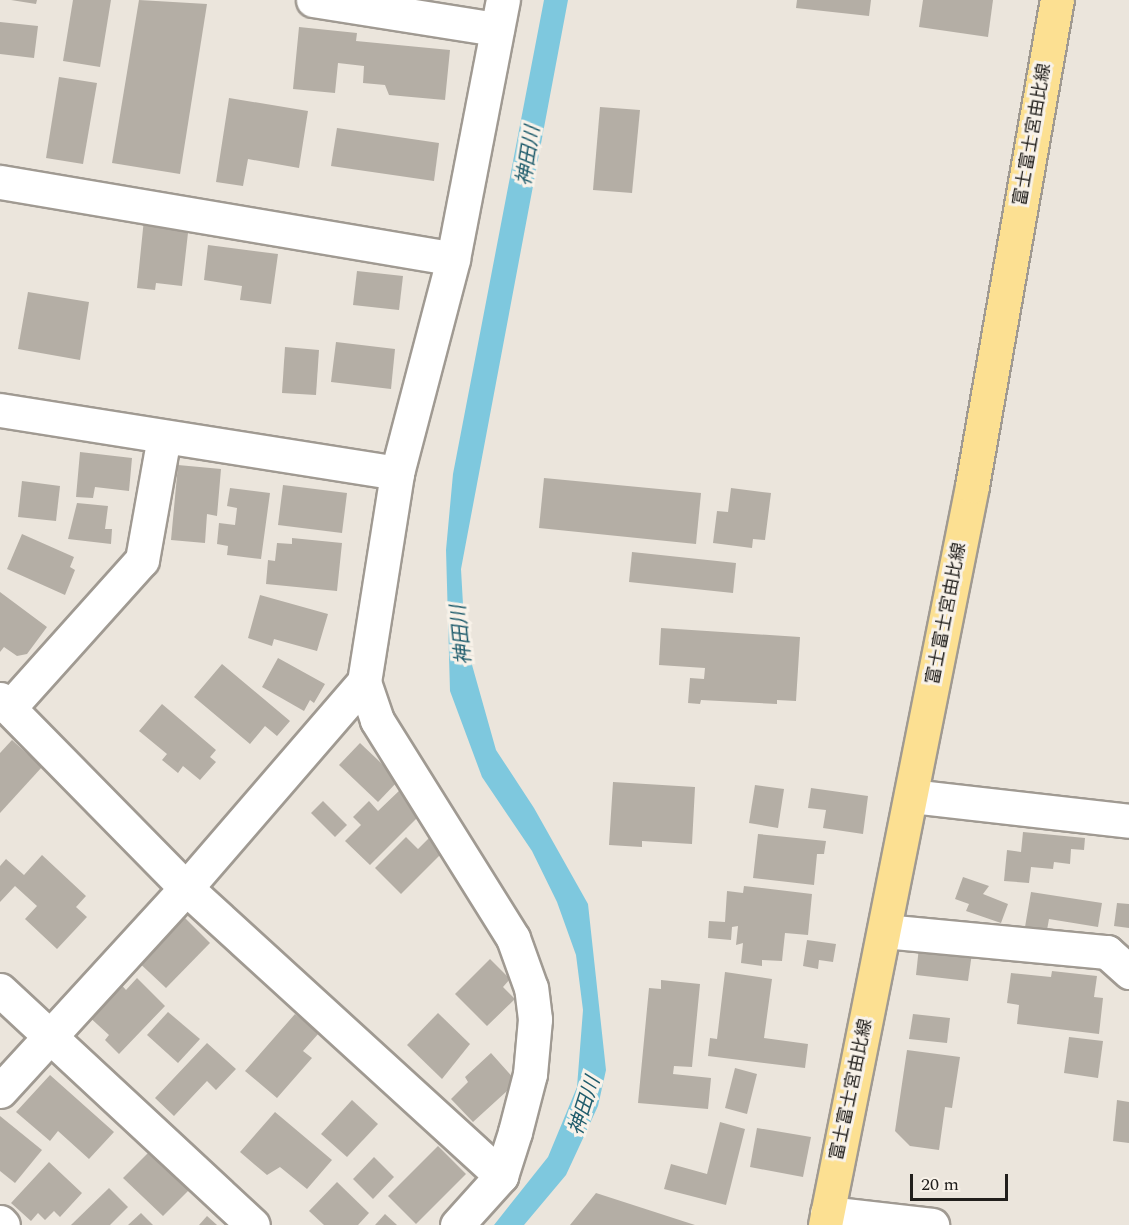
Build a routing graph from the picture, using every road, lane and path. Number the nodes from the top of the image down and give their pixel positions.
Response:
1 (313, 0) edge
2 (1057, 0) edge
3 (500, 15) edge
4 (0, 182) edge
5 (453, 259) junction
6 (0, 410) edge
7 (164, 437) junction
8 (397, 473) junction
9 (363, 682) junction
10 (5, 704) edge
11 (911, 796) junction
12 (1129, 821) edge
13 (186, 888) junction
14 (884, 932) junction
15 (1129, 972) edge
16 (0, 990) edge
17 (50, 1036) junction
18 (0, 1091) edge
19 (501, 1176) junction
20 (826, 1219) edge
21 (253, 1225) edge
22 (457, 1225) edge
23 (932, 1225) edge

1 - 3 street
2 - 11 main road, 富士富士宮由比線
3 - 5 street
4 - 5 street
5 - 8 street
6 - 7 street
7 - 8 street
7 - 10 street
8 - 9 street
9 - 13 street
9 - 19 street
10 - 13 street
11 - 12 street
11 - 14 main road, 富士富士宮由比線
13 - 17 street
13 - 19 street
14 - 15 street
14 - 20 main road, 富士富士宮由比線
16 - 17 street
17 - 18 street
17 - 21 street
19 - 22 street
20 - 23 street

